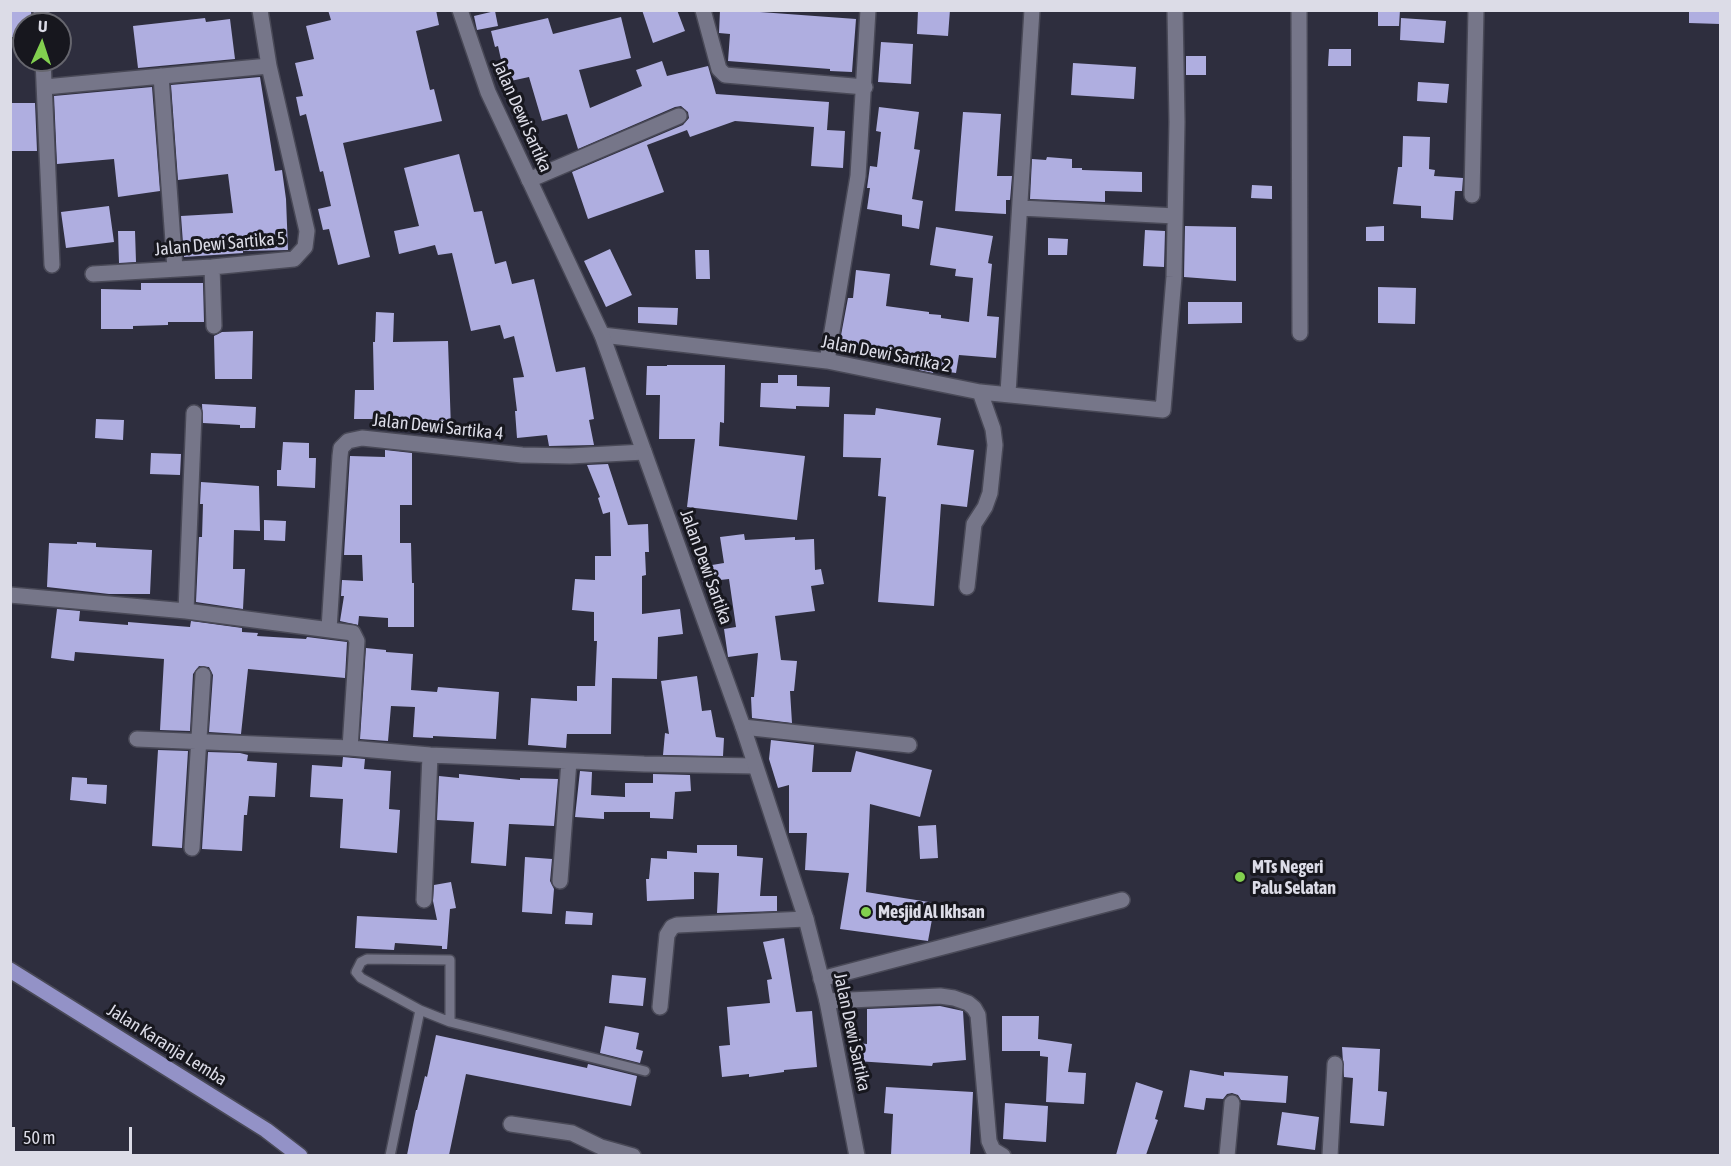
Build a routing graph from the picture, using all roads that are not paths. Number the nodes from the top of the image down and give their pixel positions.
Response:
1 (260, 10) edge
2 (460, 10) edge
3 (703, 10) edge
4 (868, 10) edge
5 (1032, 10) edge
6 (1175, 10) edge
7 (1299, 10) edge
8 (1476, 10) edge
9 (268, 66) junction
10 (44, 72) edge
11 (161, 76) junction
12 (45, 87) junction
13 (865, 87) junction
14 (679, 116) dead end
15 (529, 180) junction
16 (1472, 195) dead end
17 (1021, 208) junction
18 (1175, 216) junction
19 (52, 265) dead end
20 (212, 267) junction
21 (175, 269) junction
22 (93, 274) dead end
23 (214, 326) dead end
24 (1300, 333) dead end
25 (602, 335) junction
26 (827, 361) junction
27 (980, 392) junction
28 (1008, 393) junction
29 (194, 413) dead end
30 (644, 452) junction
31 (968, 587) dead end
32 (10, 595) edge
33 (186, 611) junction
34 (329, 629) junction
35 (203, 675) dead end
36 (742, 727) junction
37 (137, 739) dead end
38 (198, 741) junction
39 (909, 745) dead end
40 (350, 748) junction
41 (430, 755) junction
42 (569, 761) junction
43 (755, 766) junction
44 (192, 848) dead end
45 (560, 881) dead end
46 (424, 900) dead end
47 (1122, 900) dead end
48 (806, 919) junction
49 (10, 970) edge
50 (821, 979) junction
51 (827, 1001) junction
52 (660, 1006) dead end
53 (420, 1011) junction
54 (450, 1022) junction
55 (1335, 1064) dead end
56 (645, 1071) dead end
57 (1232, 1103) dead end
58 (511, 1124) dead end
59 (300, 1155) edge
60 (390, 1155) edge
61 (633, 1155) edge
62 (856, 1155) edge
63 (1003, 1155) edge
64 (1227, 1155) edge
65 (1330, 1155) edge

1 - 9 street, Jalan Dewi Sartika 5
2 - 15 street, Jalan Dewi Sartika
3 - 13 street
4 - 13 street
5 - 17 street
6 - 18 street
7 - 24 street
8 - 16 street
9 - 11 street
9 - 20 street, Jalan Dewi Sartika 5
10 - 12 street
11 - 12 street
11 - 21 street
12 - 19 street
13 - 26 street
14 - 15 street
15 - 25 street, Jalan Dewi Sartika
17 - 18 street
17 - 28 street
18 - 28 street, Jalan Dewi Sartika 2
20 - 21 street, Jalan Dewi Sartika 5
20 - 23 street
21 - 22 street, Jalan Dewi Sartika 5
25 - 26 street, Jalan Dewi Sartika 2
25 - 30 street, Jalan Dewi Sartika
26 - 27 street, Jalan Dewi Sartika 2
27 - 28 street, Jalan Dewi Sartika 2
27 - 31 street
29 - 33 street
30 - 34 street, Jalan Dewi Sartika 4
30 - 36 street, Jalan Dewi Sartika
32 - 33 street
33 - 34 street
34 - 40 street
35 - 38 street
36 - 39 street
36 - 43 street, Jalan Dewi Sartika
37 - 38 street
38 - 40 street
38 - 44 street
40 - 41 street
41 - 42 street
41 - 46 street
42 - 43 street
42 - 45 street
43 - 48 street, Jalan Dewi Sartika
47 - 50 street
48 - 50 street, Jalan Dewi Sartika
48 - 52 street
49 - 59 main road, Jalan Karanja Lemba
50 - 51 street, Jalan Dewi Sartika
51 - 62 street, Jalan Dewi Sartika
51 - 63 street
53 - 54 lane
53 - 54 lane
53 - 60 lane
54 - 56 lane
55 - 65 street
57 - 64 street
58 - 61 street

